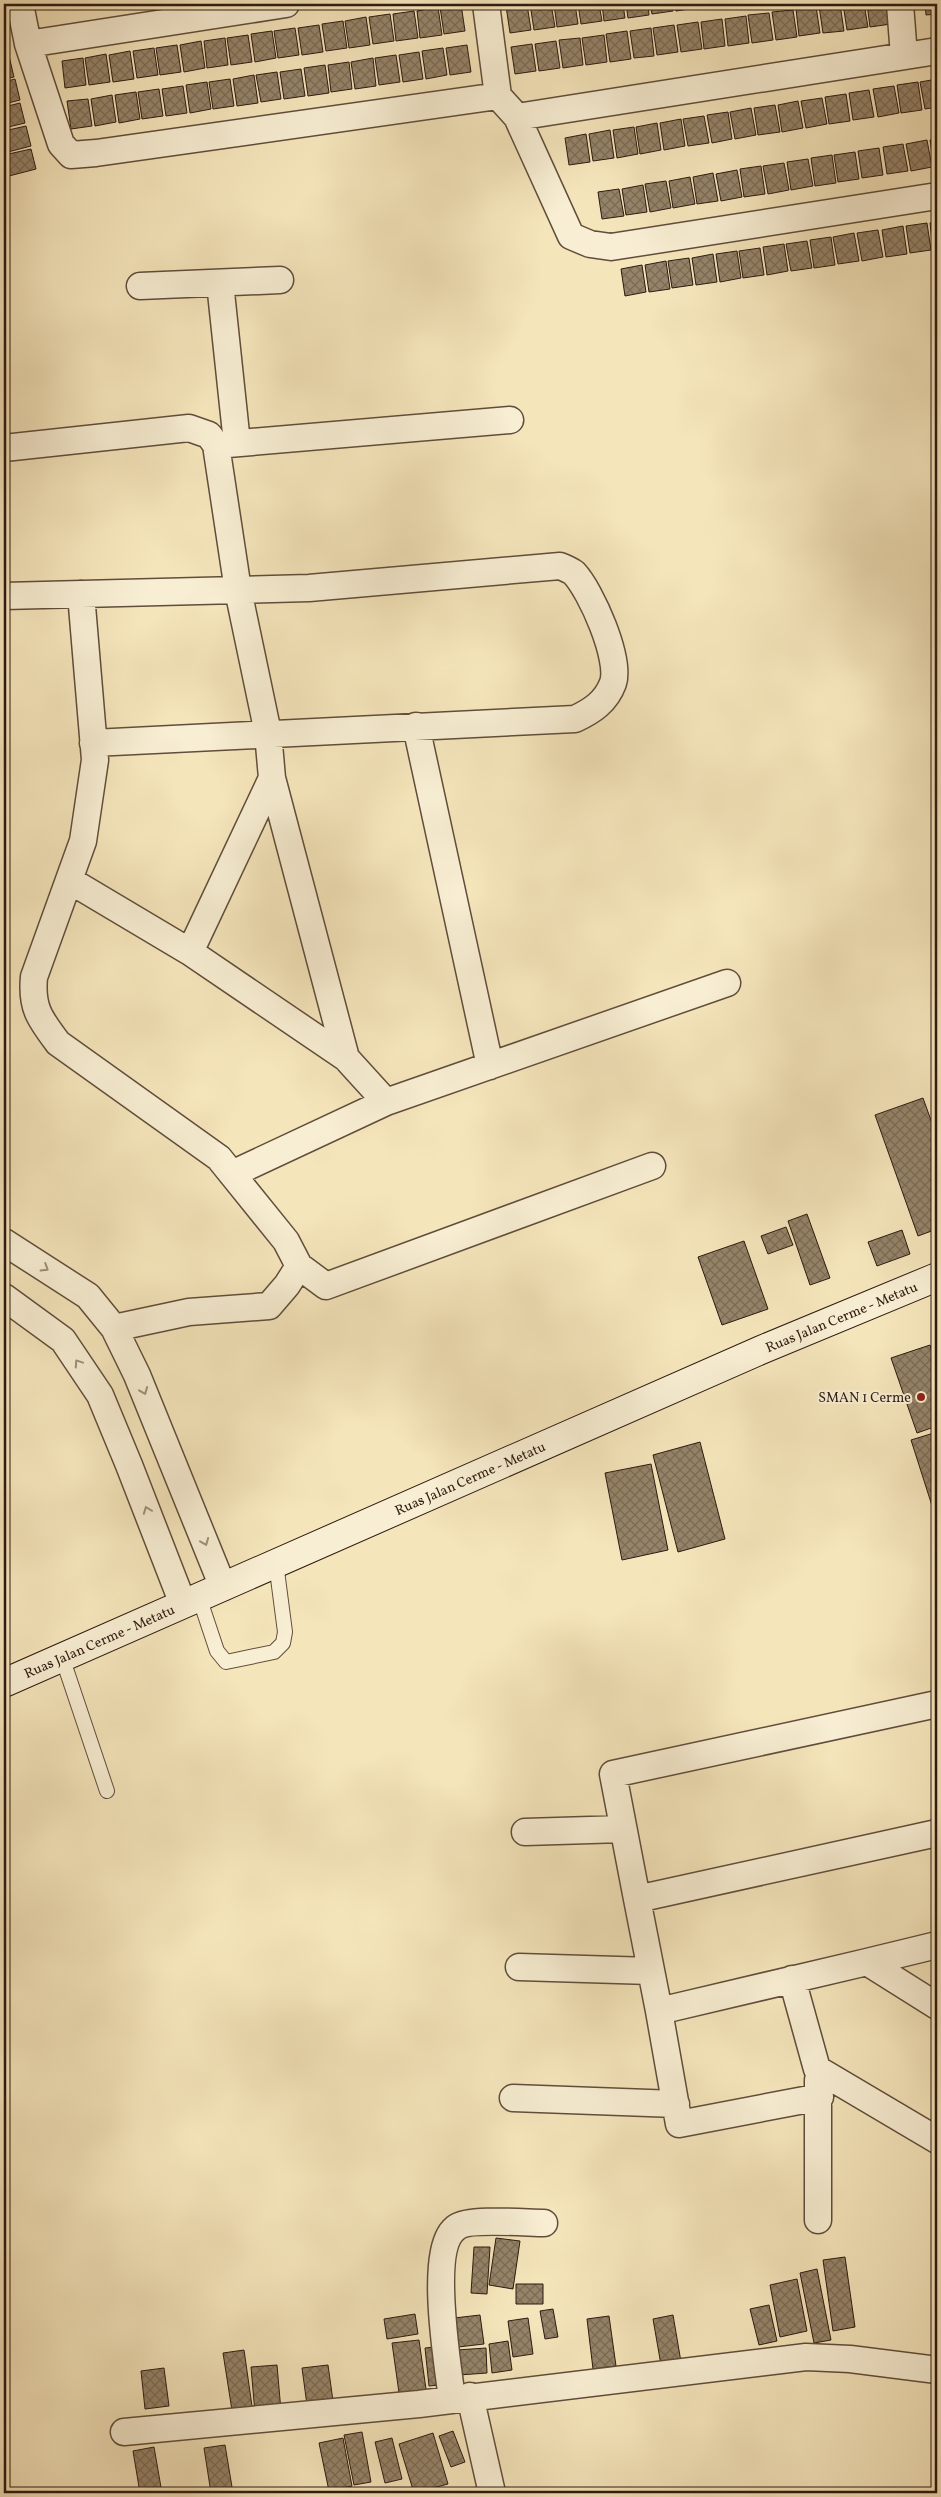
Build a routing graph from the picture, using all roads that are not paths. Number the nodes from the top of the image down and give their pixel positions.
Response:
1 (20, 4) edge
2 (286, 4) edge
3 (486, 4) edge
4 (900, 4) edge
5 (28, 44) junction
6 (937, 52) edge
7 (904, 56) junction
8 (498, 96) junction
9 (517, 117) junction
10 (937, 196) edge
11 (280, 280) dead end
12 (220, 283) junction
13 (140, 286) dead end
14 (510, 420) dead end
15 (226, 444) junction
16 (4, 448) edge
17 (238, 590) junction
18 (81, 594) junction
19 (4, 596) edge
20 (416, 726) junction
21 (268, 733) junction
22 (94, 743) junction
23 (272, 778) junction
24 (69, 880) junction
25 (190, 952) junction
26 (727, 983) dead end
27 (346, 1058) junction
28 (490, 1066) junction
29 (386, 1102) junction
30 (652, 1166) dead end
31 (232, 1174) junction
32 (4, 1242) edge
33 (299, 1266) junction
34 (937, 1277) edge
35 (4, 1297) edge
36 (114, 1328) junction
37 (276, 1563) junction
38 (202, 1596) junction
39 (62, 1658) junction
40 (4, 1683) edge
41 (937, 1704) edge
42 (107, 1791) dead end
43 (623, 1829) junction
44 (525, 1832) dead end
45 (937, 1833) edge
46 (637, 1900) junction
47 (937, 1945) edge
48 (867, 1962) junction
49 (519, 1967) dead end
50 (651, 1971) junction
51 (792, 1979) junction
52 (937, 2006) edge
53 (659, 2011) junction
54 (817, 2069) junction
55 (820, 2097) junction
56 (513, 2098) dead end
57 (676, 2104) junction
58 (937, 2140) edge
59 (818, 2220) dead end
60 (544, 2223) dead end
61 (937, 2370) edge
62 (461, 2397) junction
63 (124, 2432) dead end
64 (492, 2493) edge

1 - 5 street
2 - 5 street
3 - 8 street
4 - 7 street
5 - 8 street
6 - 7 street
7 - 9 street
8 - 9 street
9 - 10 street
11 - 12 street
12 - 13 street
12 - 15 street
14 - 15 street
15 - 16 street
15 - 17 street
17 - 18 street
17 - 20 street
17 - 21 street
18 - 19 street
18 - 22 street
20 - 21 street
20 - 28 street
21 - 22 street
21 - 23 street
22 - 24 street
23 - 25 street
23 - 27 street
24 - 25 street
24 - 31 street
25 - 27 street
26 - 28 street
27 - 29 street
28 - 29 street
29 - 31 street
30 - 33 street
31 - 33 street
32 -> 36 street
33 - 36 street
34 - 37 main road, Ruas Jalan Cerme - Metatu
38 -> 35 street
36 -> 38 street
37 - 38 main road, Ruas Jalan Cerme - Metatu
37 - 38 lane
38 - 39 main road, Ruas Jalan Cerme - Metatu
39 - 40 main road, Ruas Jalan Cerme - Metatu
39 - 42 lane
41 - 43 street
43 - 44 street
43 - 46 street
45 - 46 street
46 - 50 street
47 - 48 street
48 - 51 street
48 - 52 street
49 - 50 street
50 - 53 street
51 - 53 street
51 - 54 street
53 - 57 street
54 - 55 street
54 - 58 street
55 - 57 street
55 - 59 street
56 - 57 street
60 - 62 street
61 - 62 street
62 - 63 street
62 - 64 street

